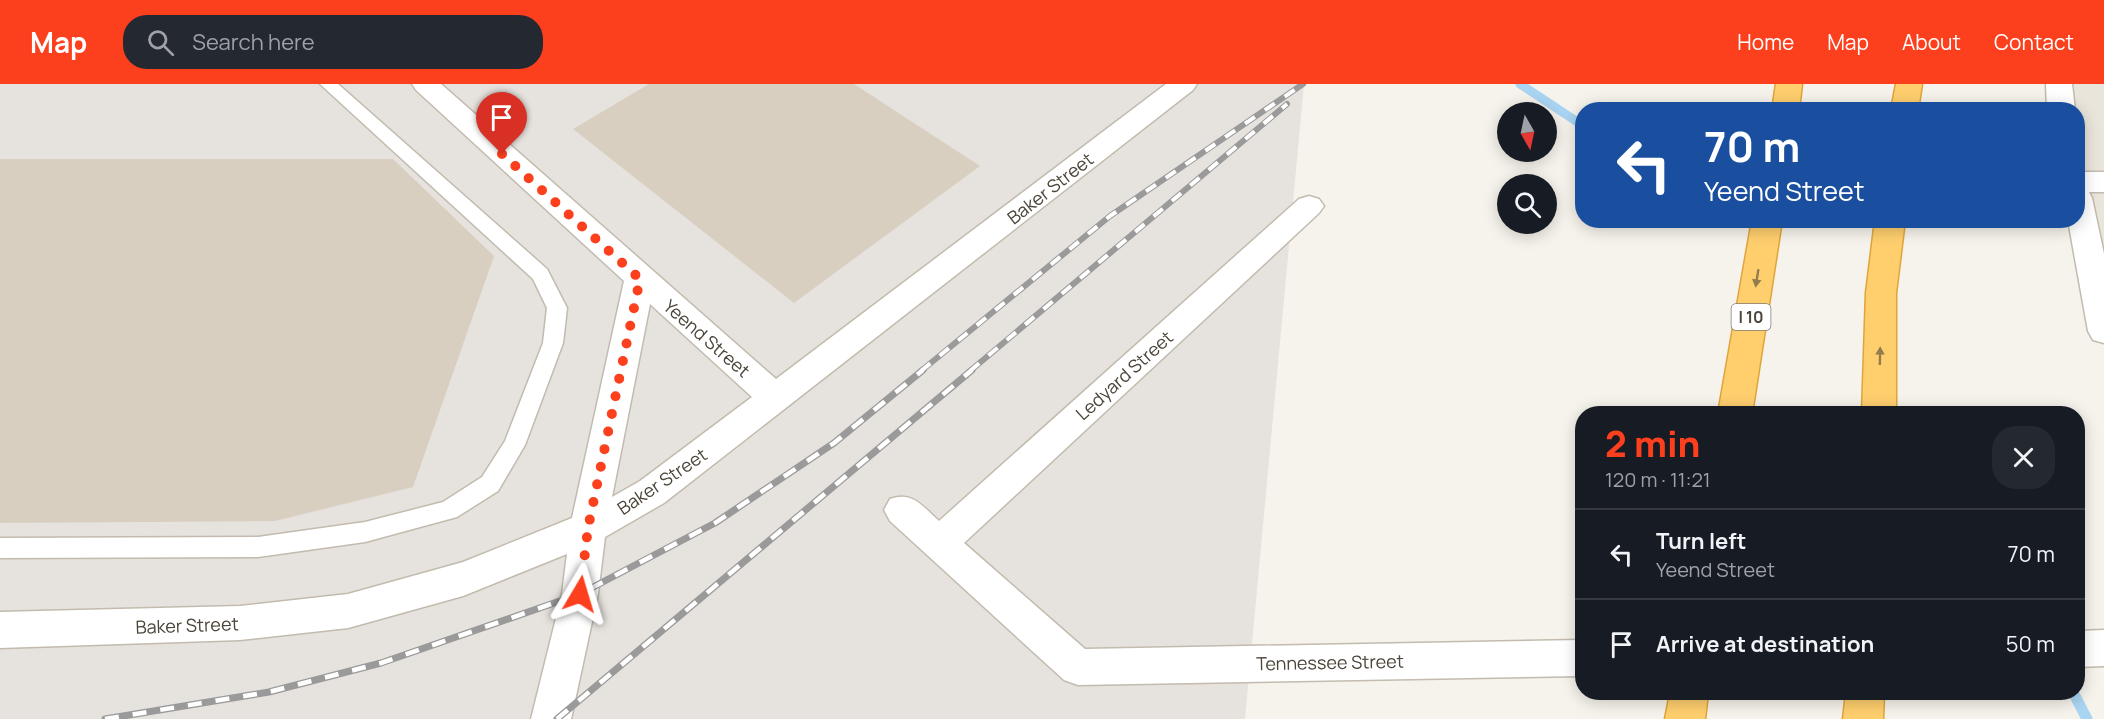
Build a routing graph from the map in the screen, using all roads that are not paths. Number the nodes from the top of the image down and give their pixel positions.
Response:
1 (328, 84) edge
2 (425, 84) edge
3 (1184, 84) edge
4 (1789, 84) edge
5 (1909, 84) edge
6 (2059, 84) edge
7 (1786, 102) edge
8 (1906, 102) edge
9 (2060, 102) edge
10 (2085, 182) edge
11 (2104, 182) edge
12 (1310, 206) dead end
13 (1766, 228) edge
14 (1889, 228) edge
15 (2084, 228) edge
16 (640, 279) junction
17 (2104, 331) edge
18 (776, 399) junction
19 (1736, 406) edge
20 (1879, 406) edge
21 (902, 510) dead end
22 (588, 528) junction
23 (939, 543) junction
24 (0, 548) edge
25 (0, 630) edge
26 (2104, 648) edge
27 (2085, 649) edge
28 (1575, 657) edge
29 (1688, 700) edge
30 (1864, 700) edge
31 (550, 719) edge
32 (1685, 719) edge
33 (1863, 719) edge

1 - 24 lane
2 - 16 street, Yeend Street
3 - 18 street, Baker Street
4 - 7 highway
5 - 8 highway
6 - 9 street
10 - 11 street
12 - 23 street, Ledyard Street
13 -> 19 highway, I 10
20 -> 14 highway
15 - 17 street
16 - 18 street, Yeend Street
16 - 22 street
18 - 22 street, Baker Street
21 - 23 street
22 - 25 street, Baker Street
22 - 31 street
23 - 28 street, Tennessee Street
26 - 27 street
29 - 32 highway
30 - 33 highway

